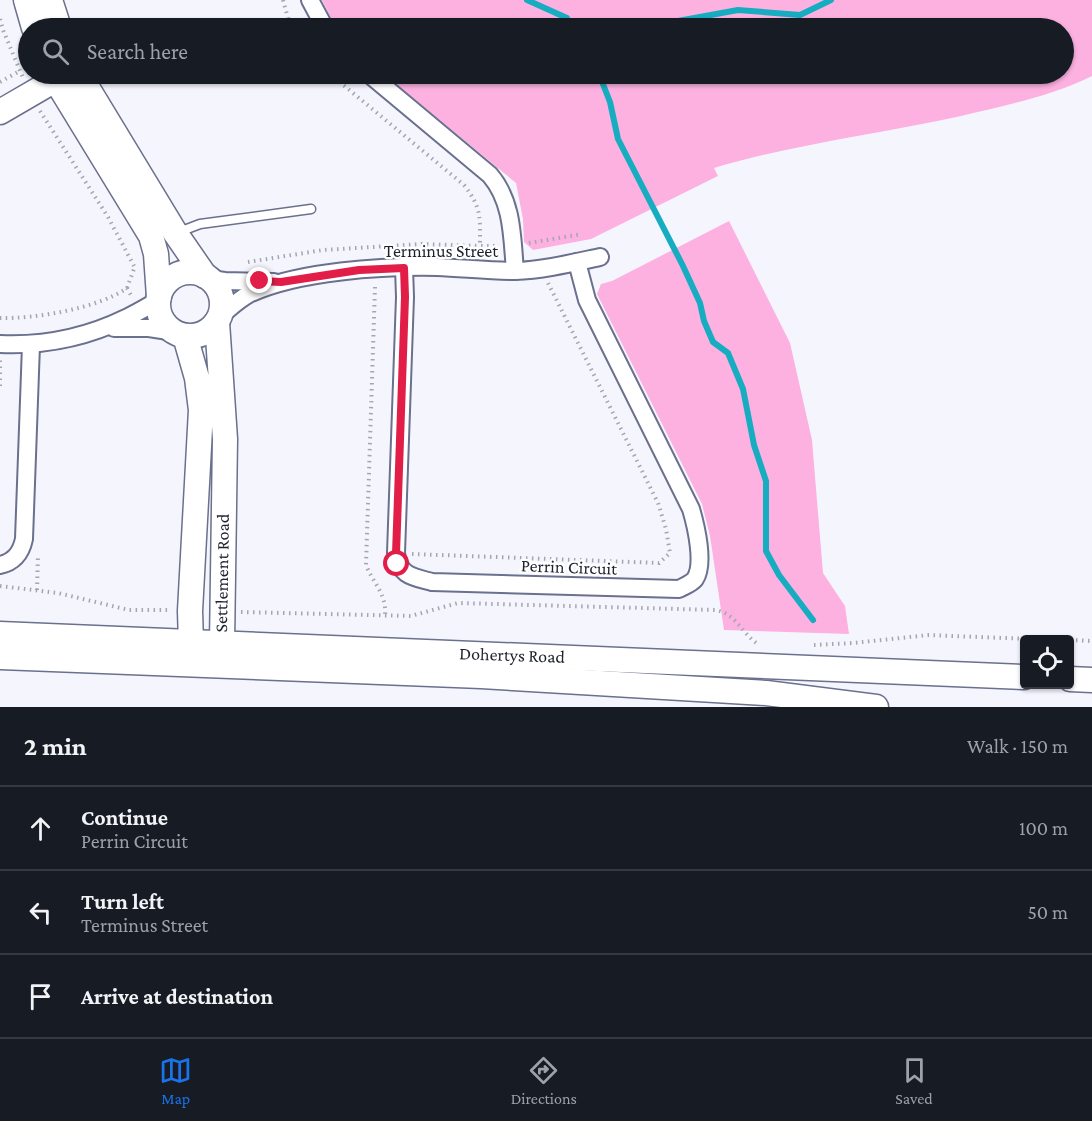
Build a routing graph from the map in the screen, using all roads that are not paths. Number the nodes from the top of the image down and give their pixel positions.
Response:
1 (26, 0) edge
2 (50, 0) edge
3 (310, 0) edge
4 (31, 18) edge
5 (56, 18) edge
6 (319, 18) edge
7 (44, 84) edge
8 (57, 84) edge
9 (85, 84) edge
10 (381, 84) edge
11 (0, 112) edge
12 (311, 209) dead end
13 (176, 234) junction
14 (600, 256) dead end
15 (577, 262) junction
16 (404, 268) junction
17 (514, 271) junction
18 (207, 277) junction
19 (281, 282) junction
20 (153, 302) junction
21 (218, 319) junction
22 (103, 329) junction
23 (180, 334) junction
24 (0, 344) edge
25 (31, 345) junction
26 (0, 565) edge
27 (0, 634) edge
28 (191, 643) junction
29 (222, 644) junction
30 (0, 657) edge
31 (206, 664) junction
32 (1020, 677) edge
33 (1074, 679) edge
34 (1092, 680) edge
35 (848, 705) edge
36 (876, 707) edge

1 - 4 main road
2 - 5 main road
3 - 6 street
7 - 11 main road
8 - 20 main road
9 - 13 main road
10 - 17 street
12 - 13 lane
13 - 18 main road
14 - 15 street, Terminus Street
15 - 16 street, Perrin Circuit
15 - 17 street, Terminus Street
16 - 17 street, Terminus Street
16 - 19 street, Terminus Street
18 - 19 street, Terminus Street
18 - 20 main road
18 - 21 main road
19 - 21 street, Terminus Street
20 - 22 street
20 - 23 main road
21 - 23 main road
21 - 29 main road, Settlement Road
22 - 23 street
22 - 25 street
23 - 28 main road, Settlement Road
24 - 25 street
25 - 26 street
27 - 28 main road, Dohertys Road
28 - 29 main road, Dohertys Road
28 - 31 main road, Settlement Road
29 - 31 main road, Settlement Road
29 - 32 main road, Dohertys Road
30 - 31 main road, Dohertys Road
31 - 35 main road, Dohertys Road
33 - 34 main road
35 - 36 main road, Dohertys Road

